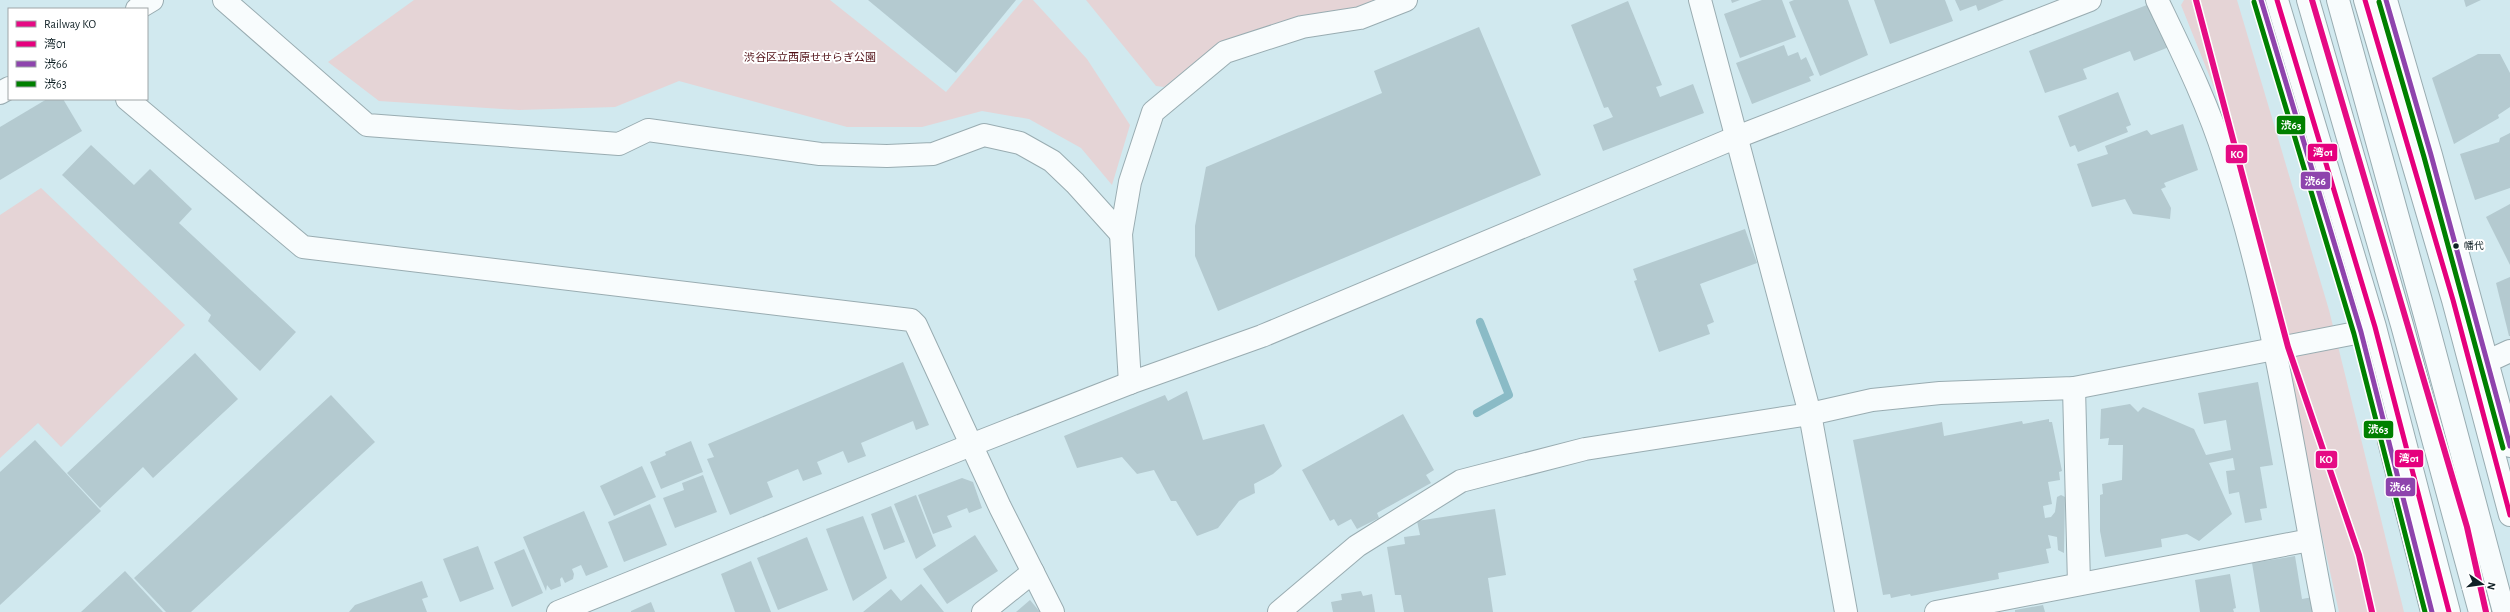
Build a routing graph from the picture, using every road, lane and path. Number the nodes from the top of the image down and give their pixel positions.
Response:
1 (152, 0) edge
2 (224, 0) edge
3 (1406, 0) edge
4 (1700, 0) edge
5 (2090, 0) edge
6 (2157, 0) edge
7 (2261, 0) edge
8 (2277, 0) edge
9 (2308, 0) edge
10 (2338, 0) edge
11 (2365, 0) edge
12 (2386, 0) edge
13 (139, 8) edge
14 (128, 100) edge
15 (1737, 137) junction
16 (1121, 234) junction
17 (2361, 332) junction
18 (2276, 350) junction
19 (2510, 351) edge
20 (2486, 362) junction
21 (1130, 383) junction
22 (2074, 388) junction
23 (1810, 414) junction
24 (971, 445) junction
25 (2510, 446) edge
26 (2510, 515) edge
27 (2310, 540) junction
28 (1033, 572) junction
29 (2079, 584) junction
30 (558, 612) edge
31 (983, 612) edge
32 (1053, 612) edge
33 (1279, 612) edge
34 (1846, 612) edge
35 (1936, 612) edge
36 (2324, 612) edge
37 (2432, 612) edge
38 (2449, 612) edge
39 (2480, 612) edge
40 (2504, 612) edge

1 - 13 main road
2 - 16 main road
3 - 16 main road
4 - 15 main road
5 - 15 main road
6 - 18 main road
7 - 17 main road
8 - 38 main road
9 - 39 main road
10 - 40 main road
11 - 26 main road
12 - 20 main road
14 - 24 main road
15 - 21 main road
15 - 23 main road
16 - 21 main road
17 - 18 main road
17 - 37 main road
18 - 22 main road
18 - 27 main road
19 - 20 main road
20 - 25 main road
21 - 24 main road
22 - 23 main road
22 - 29 main road
23 - 33 main road
23 - 34 main road
24 - 28 main road
24 - 30 main road
27 - 29 main road
27 - 36 main road
28 - 31 main road
28 - 32 main road
29 - 35 main road

